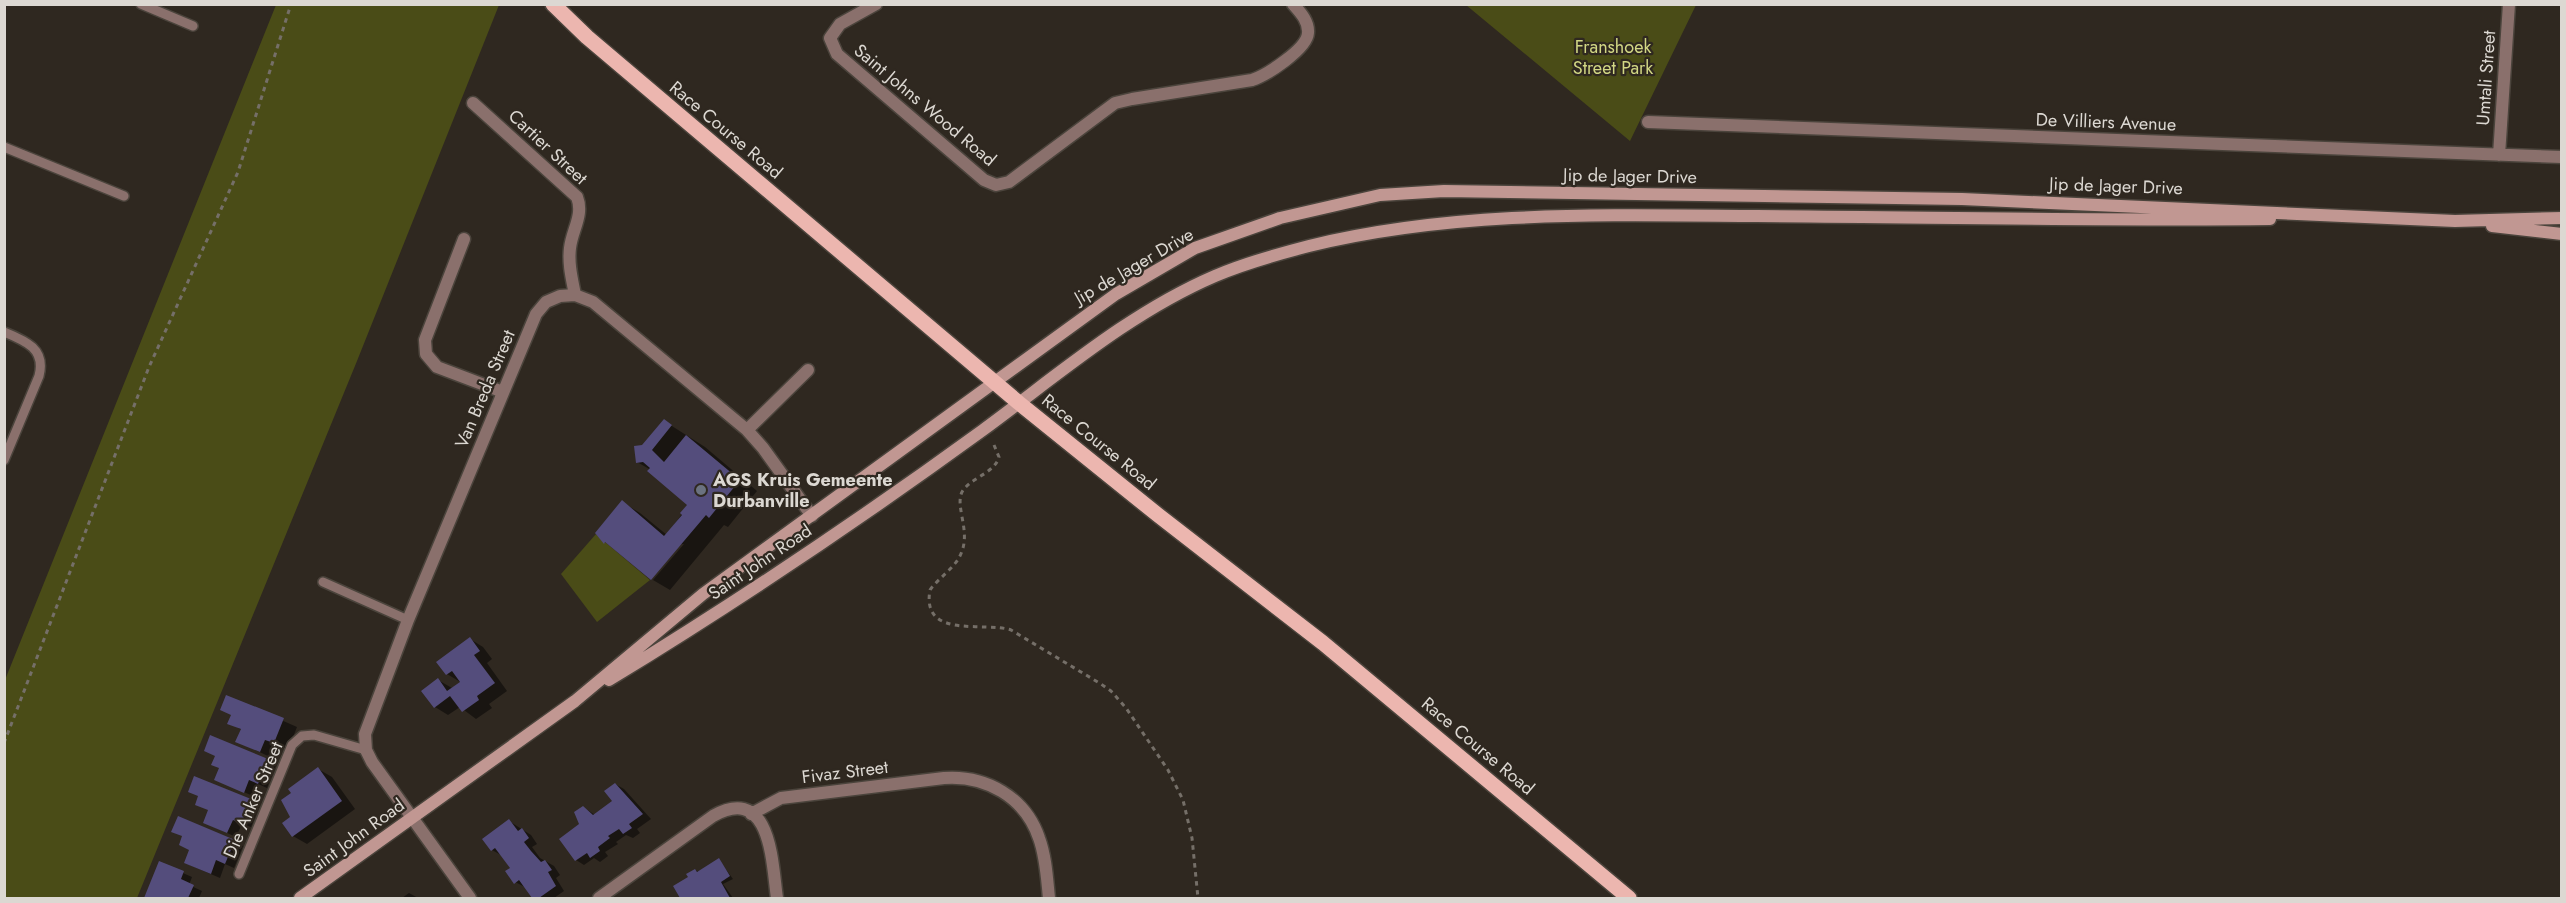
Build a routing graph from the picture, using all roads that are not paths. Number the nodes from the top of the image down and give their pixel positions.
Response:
1 (141, 4) edge
2 (553, 4) edge
3 (876, 4) edge
4 (1293, 4) edge
5 (2509, 4) edge
6 (193, 26) dead end
7 (474, 103) dead end
8 (1648, 122) dead end
9 (4, 147) edge
10 (2499, 155) junction
11 (2562, 157) edge
12 (124, 196) dead end
13 (2313, 215) junction
14 (2562, 218) edge
15 (2455, 221) junction
16 (2562, 234) edge
17 (464, 239) dead end
18 (575, 295) junction
19 (4, 332) edge
20 (808, 370) dead end
21 (995, 383) junction
22 (502, 392) junction
23 (1019, 403) junction
24 (747, 430) junction
25 (4, 460) edge
26 (812, 516) junction
27 (323, 582) dead end
28 (408, 620) junction
29 (574, 701) junction
30 (366, 750) junction
31 (751, 814) junction
32 (412, 817) junction
33 (239, 874) dead end
34 (300, 898) edge
35 (470, 898) edge
36 (599, 898) edge
37 (777, 898) edge
38 (1049, 898) edge
39 (1629, 898) edge

1 - 6 lane
2 - 21 main road, Race Course Road
3 - 4 street, Saint Johns Wood Road
5 - 10 street, Umtali Street
7 - 18 street, Cartier Street
8 - 10 street, De Villiers Avenue
9 - 12 lane
10 - 11 street, De Villiers Avenue
13 - 15 main road, Jip de Jager Drive
13 - 21 main road, Jip de Jager Drive
13 - 23 main road, Jip de Jager Drive
14 - 15 main road, Jip de Jager Drive
15 - 16 main road, Jip de Jager Drive
17 - 22 street
18 - 22 street, Van Breda Street
18 - 24 street
19 - 25 lane
20 - 24 street
21 - 23 main road, Race Course Road
21 - 26 main road, Saint John Road
22 - 28 street, Van Breda Street
23 - 29 main road, Saint John Road
23 - 39 main road, Race Course Road
24 - 26 street
26 - 29 main road, Saint John Road
27 - 28 lane
28 - 30 street, Van Breda Street
29 - 32 main road, Saint John Road
30 - 32 street
30 - 33 lane, Die Anker Street
31 - 36 street
31 - 37 street
31 - 38 street, Fivaz Street
32 - 34 main road, Saint John Road
32 - 35 street

